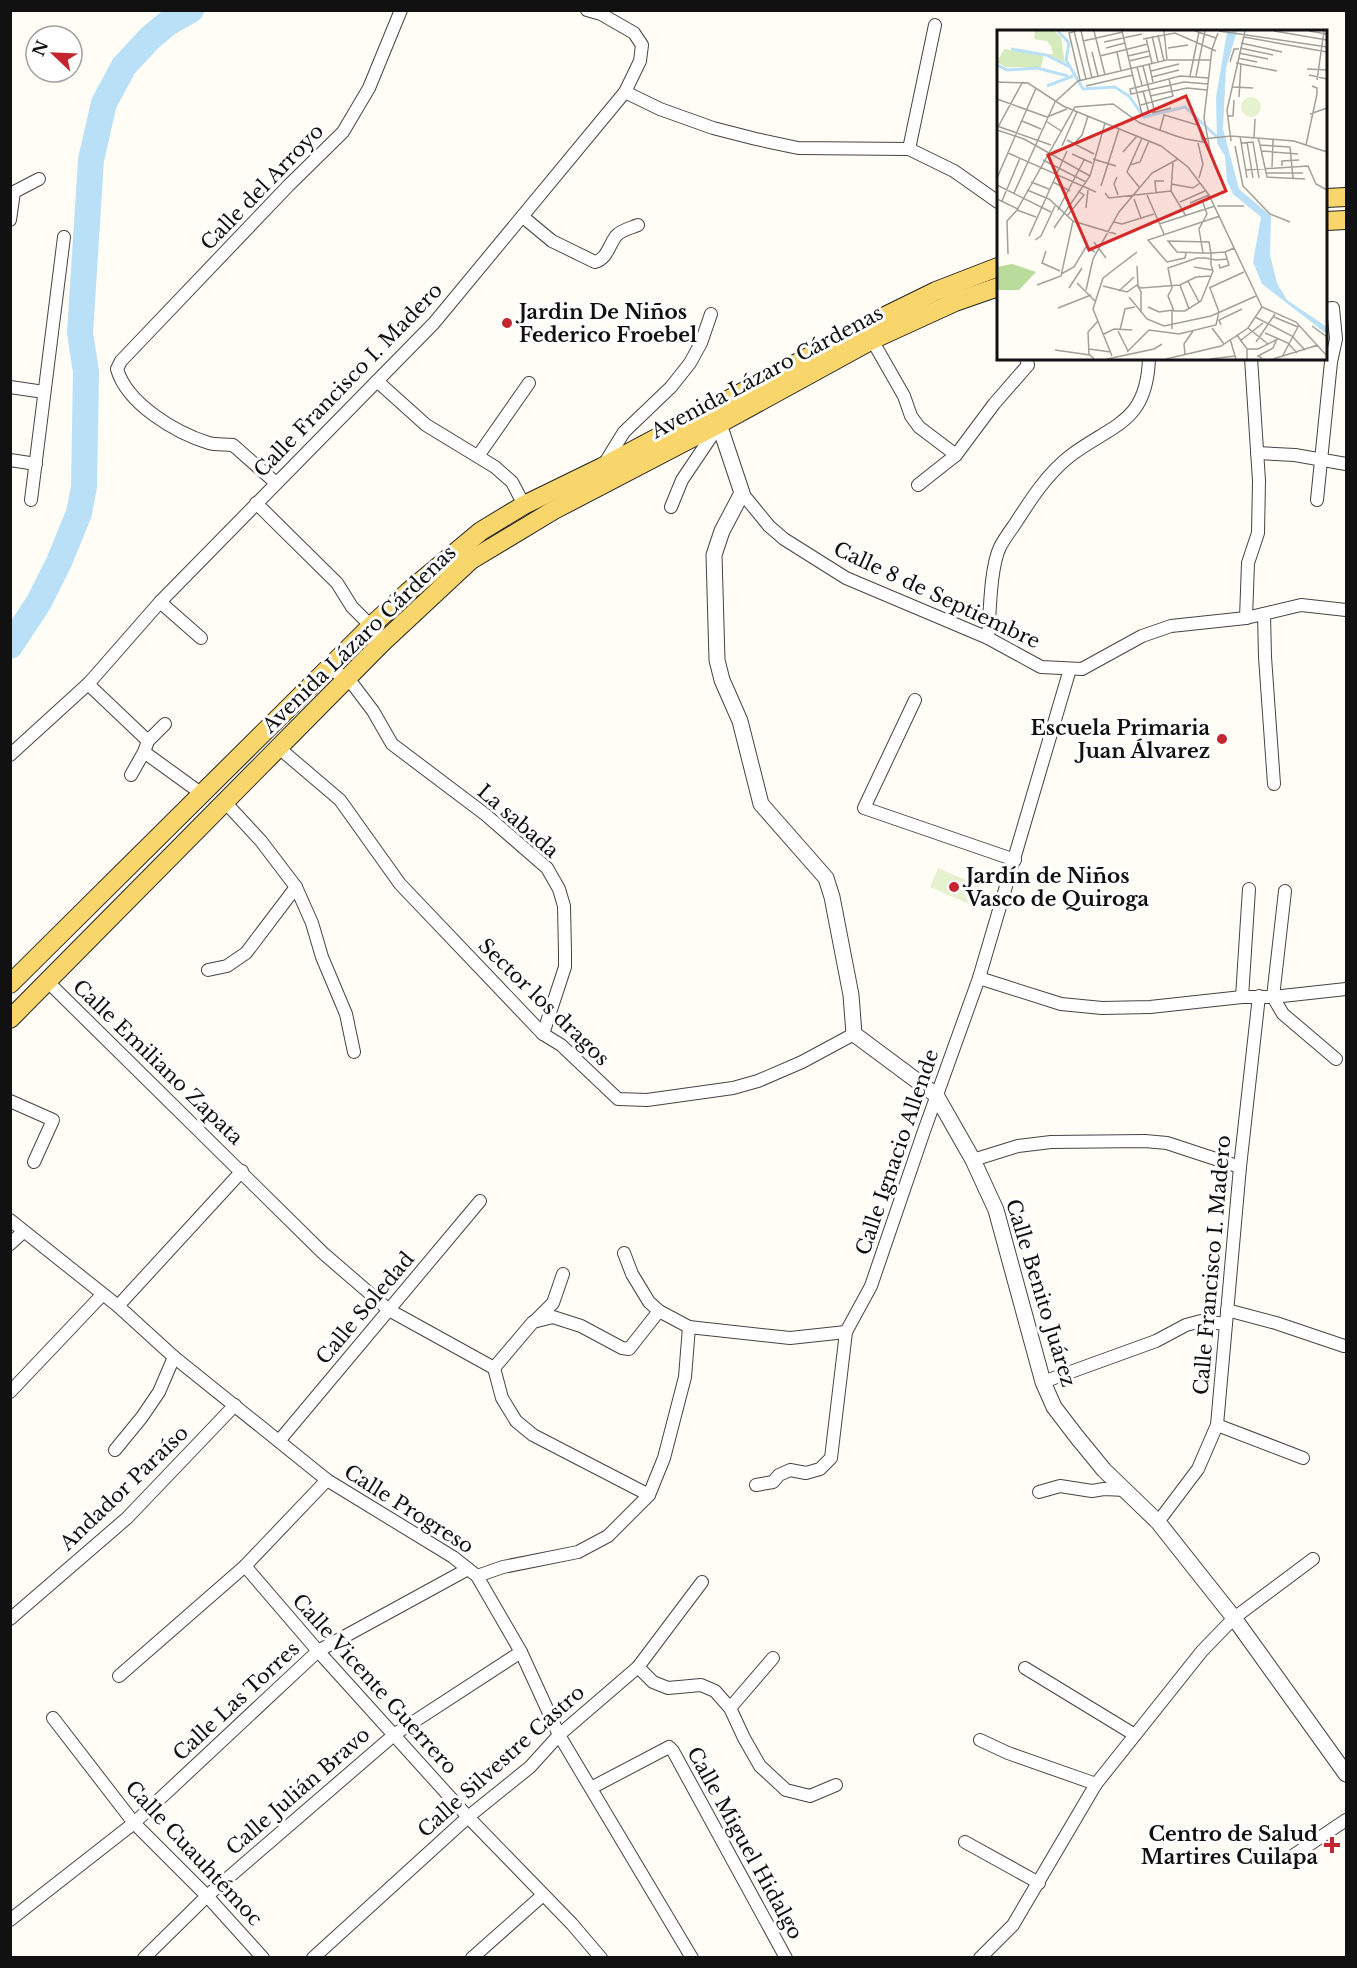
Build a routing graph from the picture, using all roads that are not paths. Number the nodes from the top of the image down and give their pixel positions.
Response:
1 (401, 10) edge
2 (587, 10) edge
3 (601, 13) edge
4 (935, 25) dead end
5 (625, 92) junction
6 (909, 149) junction
7 (39, 179) dead end
8 (12, 191) edge
9 (1347, 197) edge
10 (1327, 198) edge
11 (997, 201) edge
12 (523, 217) junction
13 (10, 220) edge
14 (1327, 220) edge
15 (1347, 220) edge
16 (638, 225) dead end
17 (64, 237) dead end
18 (997, 268) edge
19 (997, 288) edge
20 (1327, 309) edge
21 (711, 314) dead end
22 (1341, 338) edge
23 (872, 340) junction
24 (1027, 360) edge
25 (1149, 360) edge
26 (1251, 360) edge
27 (376, 381) junction
28 (529, 383) dead end
29 (10, 387) edge
30 (44, 392) junction
31 (719, 424) junction
32 (1257, 453) junction
33 (956, 455) junction
34 (478, 456) junction
35 (1321, 458) junction
36 (10, 460) edge
37 (36, 464) junction
38 (1347, 464) edge
39 (602, 467) junction
40 (276, 483) junction
41 (918, 485) dead end
42 (742, 493) junction
43 (31, 500) dead end
44 (1317, 500) dead end
45 (256, 503) junction
46 (524, 505) junction
47 (671, 507) dead end
48 (160, 602) junction
49 (1347, 610) edge
50 (1264, 614) junction
51 (1246, 618) junction
52 (371, 626) junction
53 (201, 638) dead end
54 (988, 638) junction
55 (382, 643) junction
56 (328, 669) junction
57 (1070, 669) junction
58 (348, 678) junction
59 (88, 684) junction
60 (915, 700) dead end
61 (165, 724) dead end
62 (146, 746) junction
63 (279, 747) junction
64 (10, 755) edge
65 (131, 775) dead end
66 (1274, 784) dead end
67 (201, 794) junction
68 (225, 802) junction
69 (1015, 860) junction
70 (296, 887) junction
71 (1249, 889) dead end
72 (1285, 891) dead end
73 (208, 970) dead end
74 (979, 978) junction
75 (47, 981) junction
76 (10, 984) edge
77 (1347, 989) edge
78 (1258, 996) junction
79 (1242, 997) junction
80 (1273, 997) junction
81 (10, 1019) edge
82 (543, 1034) junction
83 (854, 1034) junction
84 (354, 1052) dead end
85 (1336, 1059) dead end
86 (936, 1095) junction
87 (10, 1101) edge
88 (973, 1160) junction
89 (34, 1162) dead end
90 (1240, 1167) junction
91 (242, 1172) junction
92 (480, 1201) dead end
93 (10, 1220) edge
94 (23, 1232) junction
95 (10, 1244) edge
96 (624, 1252) dead end
97 (563, 1274) dead end
98 (102, 1295) junction
99 (118, 1306) junction
100 (388, 1310) junction
101 (1227, 1310) junction
102 (658, 1311) junction
103 (533, 1322) junction
104 (1226, 1324) junction
105 (689, 1327) junction
106 (846, 1332) junction
107 (1344, 1346) dead end
108 (174, 1357) junction
109 (494, 1368) junction
110 (1043, 1382) junction
111 (10, 1392) edge
112 (235, 1405) junction
113 (1217, 1425) junction
114 (279, 1441) junction
115 (115, 1450) dead end
116 (1303, 1458) dead end
117 (327, 1480) junction
118 (756, 1485) dead end
119 (1125, 1490) junction
120 (1039, 1492) dead end
121 (649, 1495) junction
122 (1158, 1522) junction
123 (1313, 1558) dead end
124 (245, 1566) junction
125 (473, 1572) junction
126 (702, 1582) dead end
127 (1234, 1618) junction
128 (10, 1619) edge
129 (318, 1651) junction
130 (521, 1652) junction
131 (773, 1658) dead end
132 (638, 1667) junction
133 (1025, 1668) dead end
134 (119, 1676) dead end
135 (730, 1708) junction
136 (52, 1718) dead end
137 (395, 1734) junction
138 (559, 1735) junction
139 (1135, 1735) junction
140 (980, 1740) dead end
141 (1347, 1774) edge
142 (1096, 1784) junction
143 (836, 1785) dead end
144 (591, 1788) junction
145 (468, 1817) junction
146 (1347, 1820) edge
147 (134, 1823) junction
148 (965, 1842) dead end
149 (1291, 1857) dead end
150 (1039, 1883) junction
151 (543, 1895) junction
152 (207, 1896) junction
153 (10, 1920) edge
154 (144, 1958) edge
155 (263, 1958) edge
156 (313, 1958) edge
157 (472, 1958) edge
158 (601, 1958) edge
159 (692, 1958) edge
160 (786, 1958) edge
161 (980, 1958) edge

1 - 40 street, Calle del Arroyo
2 - 3 street
3 - 5 street, Calle Francisco I. Madero
4 - 6 street
5 - 6 street
5 - 12 street, Calle Francisco I. Madero
6 - 11 street
7 - 8 street
8 - 13 street
9 - 10 main road
12 - 16 street
12 - 27 street, Calle Francisco I. Madero
14 - 15 main road
17 - 30 street
18 - 39 main road, Avenida Lázaro Cárdenas
19 - 23 main road, Avenida Lázaro Cárdenas
20 - 22 street
21 - 39 street
22 - 35 street
23 - 31 main road, Avenida Lázaro Cárdenas
23 - 33 street
24 - 33 street
25 - 54 street
26 - 32 street
27 - 34 street
27 - 40 street, Calle Francisco I. Madero
28 - 34 street
29 - 30 street
30 - 37 street
31 - 42 street
31 - 47 street
31 - 55 main road, Avenida Lázaro Cárdenas
32 - 35 street
32 - 51 street
33 - 41 street
34 - 46 street
35 - 38 street
35 - 44 street
36 - 37 street
37 - 43 street
39 - 46 main road, Avenida Lázaro Cárdenas
40 - 45 street, Calle Francisco I. Madero
42 - 54 street, Calle 8 de Septiembre
42 - 83 street
45 - 48 street, Calle Francisco I. Madero
45 - 52 street
46 - 52 main road, Avenida Lázaro Cárdenas
48 - 53 street
48 - 59 street, Calle Francisco I. Madero
49 - 50 street
50 - 51 street
50 - 66 street
51 - 57 street
52 - 55 street
52 - 56 main road, Avenida Lázaro Cárdenas
54 - 57 street, Calle 8 de Septiembre
55 - 58 main road, Avenida Lázaro Cárdenas
56 - 58 street
56 - 67 main road, Avenida Lázaro Cárdenas
57 - 69 street, Calle Ignacio Allende
58 - 63 main road, Avenida Lázaro Cárdenas
58 - 82 street, La sabada
59 - 62 street
59 - 64 street, Calle Francisco I. Madero
60 - 69 street
61 - 62 street
62 - 65 street
62 - 67 street
63 - 68 main road, Avenida Lázaro Cárdenas
63 - 82 street, Sector los dragos
67 - 76 main road, Avenida Lázaro Cárdenas
68 - 70 street
68 - 75 main road, Avenida Lázaro Cárdenas
69 - 74 street, Calle Ignacio Allende
70 - 73 street
70 - 84 street
71 - 79 street
72 - 80 street
74 - 79 street
74 - 86 street, Calle Ignacio Allende
75 - 81 main road, Avenida Lázaro Cárdenas
75 - 91 street, Calle Emiliano Zapata
77 - 80 street
78 - 79 street
78 - 80 street
78 - 90 street, Calle Francisco I. Madero
80 - 85 street
82 - 83 street, Sector los dragos
83 - 86 street, Calle Benito Juárez
86 - 88 street, Calle Benito Juárez
86 - 106 street, Calle Ignacio Allende
87 - 89 street
88 - 90 street
88 - 110 street, Calle Benito Juárez
90 - 101 street, Calle Francisco I. Madero
91 - 99 street, Calle Emiliano Zapata
91 - 100 street, Calle Emiliano Zapata
92 - 100 street, Calle Soledad
93 - 94 street, Calle Progreso
94 - 95 street
94 - 98 street, Calle Progreso
96 - 102 street
97 - 103 street
98 - 99 street, Calle Progreso
98 - 111 street
99 - 108 street, Calle Progreso
100 - 109 street, Calle Emiliano Zapata
100 - 114 street, Calle Soledad
101 - 104 street, Calle Francisco I. Madero
101 - 107 street
102 - 103 street
102 - 105 street
103 - 109 street
104 - 110 street
104 - 113 street, Calle Francisco I. Madero
105 - 106 street
105 - 121 street
106 - 118 street, Calle Ignacio Allende
108 - 112 street, Calle Progreso
108 - 115 street
109 - 121 street
110 - 119 street, Calle Benito Juárez
112 - 114 street, Calle Progreso
112 - 128 street, Andador Paraíso
113 - 116 street
113 - 122 street, Calle Francisco I. Madero
114 - 117 street, Calle Progreso
117 - 124 street
117 - 125 street, Calle Progreso
119 - 120 street
119 - 122 street, Calle Benito Juárez
121 - 125 street, Calle Las Torres
122 - 127 street, Calle Benito Juárez
123 - 127 street
124 - 129 street, Calle Vicente Guerrero
124 - 134 street
125 - 129 street, Calle Las Torres
125 - 130 street, Calle Progreso
126 - 132 street, Calle Silvestre Castro
127 - 139 street
127 - 141 street, Calle Benito Juárez
129 - 137 street, Calle Vicente Guerrero
129 - 147 street, Calle Las Torres
130 - 137 street, Calle Julián Bravo
130 - 138 street, Calle Progreso
131 - 135 street
132 - 135 street
132 - 138 street, Calle Silvestre Castro
133 - 139 street
135 - 143 street
136 - 147 street, Calle Cuauhtémoc
137 - 145 street, Calle Vicente Guerrero
137 - 152 street, Calle Julián Bravo
138 - 144 street, Calle Progreso
138 - 145 street, Calle Silvestre Castro
139 - 142 street
140 - 142 street
142 - 150 street
144 - 159 street, Calle Progreso
144 - 160 street, Calle Miguel Hidalgo
145 - 151 street, Calle Vicente Guerrero
145 - 156 street, Calle Silvestre Castro
146 - 149 street
147 - 152 street, Calle Cuauhtémoc
147 - 153 street
148 - 150 street
150 - 161 street
151 - 157 street
151 - 158 street, Calle Vicente Guerrero
152 - 154 street, Calle Julián Bravo
152 - 155 street, Calle Cuauhtémoc

